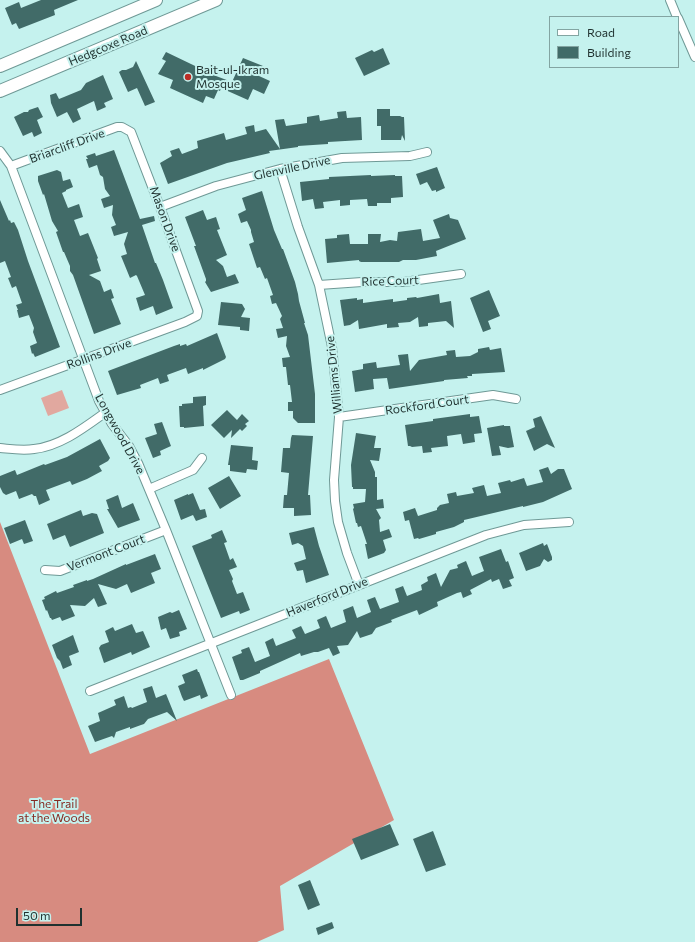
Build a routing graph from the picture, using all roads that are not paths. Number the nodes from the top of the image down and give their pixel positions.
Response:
1 (156, 0) edge
2 (216, 0) edge
3 (670, 0) edge
4 (677, 16) edge
5 (679, 20) edge
6 (695, 57) edge
7 (0, 66) edge
8 (0, 91) edge
9 (122, 127) joint
10 (0, 151) edge
11 (428, 152) dead end
12 (11, 166) junction
13 (280, 168) junction
14 (160, 207) junction
15 (461, 274) dead end
16 (320, 285) junction
17 (197, 316) joint
18 (83, 360) junction
19 (0, 390) edge
20 (516, 399) dead end
21 (106, 412) junction
22 (339, 417) junction
23 (0, 448) edge
24 (202, 458) dead end
25 (149, 489) junction
26 (569, 522) dead end
27 (166, 530) junction
28 (45, 570) dead end
29 (359, 585) junction
30 (211, 643) junction
31 (90, 691) dead end
32 (231, 695) dead end

1 - 7 main road, Hedgcoxe Road
2 - 8 main road, Hedgcoxe Road
3 - 4 street
5 - 6 street
9 - 12 street, Briarcliff Drive
9 - 14 street, Mason Drive
10 - 12 street, Longwood Drive
11 - 13 street, Glenville Drive
12 - 18 street, Longwood Drive
13 - 14 street, Glenville Drive
13 - 16 street, Williams Drive
14 - 17 street, Mason Drive
15 - 16 street, Rice Court
16 - 22 street, Williams Drive
17 - 18 street, Rollins Drive
18 - 19 street, Rollins Drive
18 - 21 street, Longwood Drive
20 - 22 street, Rockford Court
21 - 23 street
21 - 25 street, Longwood Drive
22 - 29 street, Williams Drive
24 - 25 street
25 - 27 street, Longwood Drive
26 - 29 street, Haverford Drive
27 - 28 street, Vermont Court
27 - 30 street, Longwood Drive
29 - 30 street, Haverford Drive
30 - 31 street, Haverford Drive
30 - 32 street, Longwood Drive

